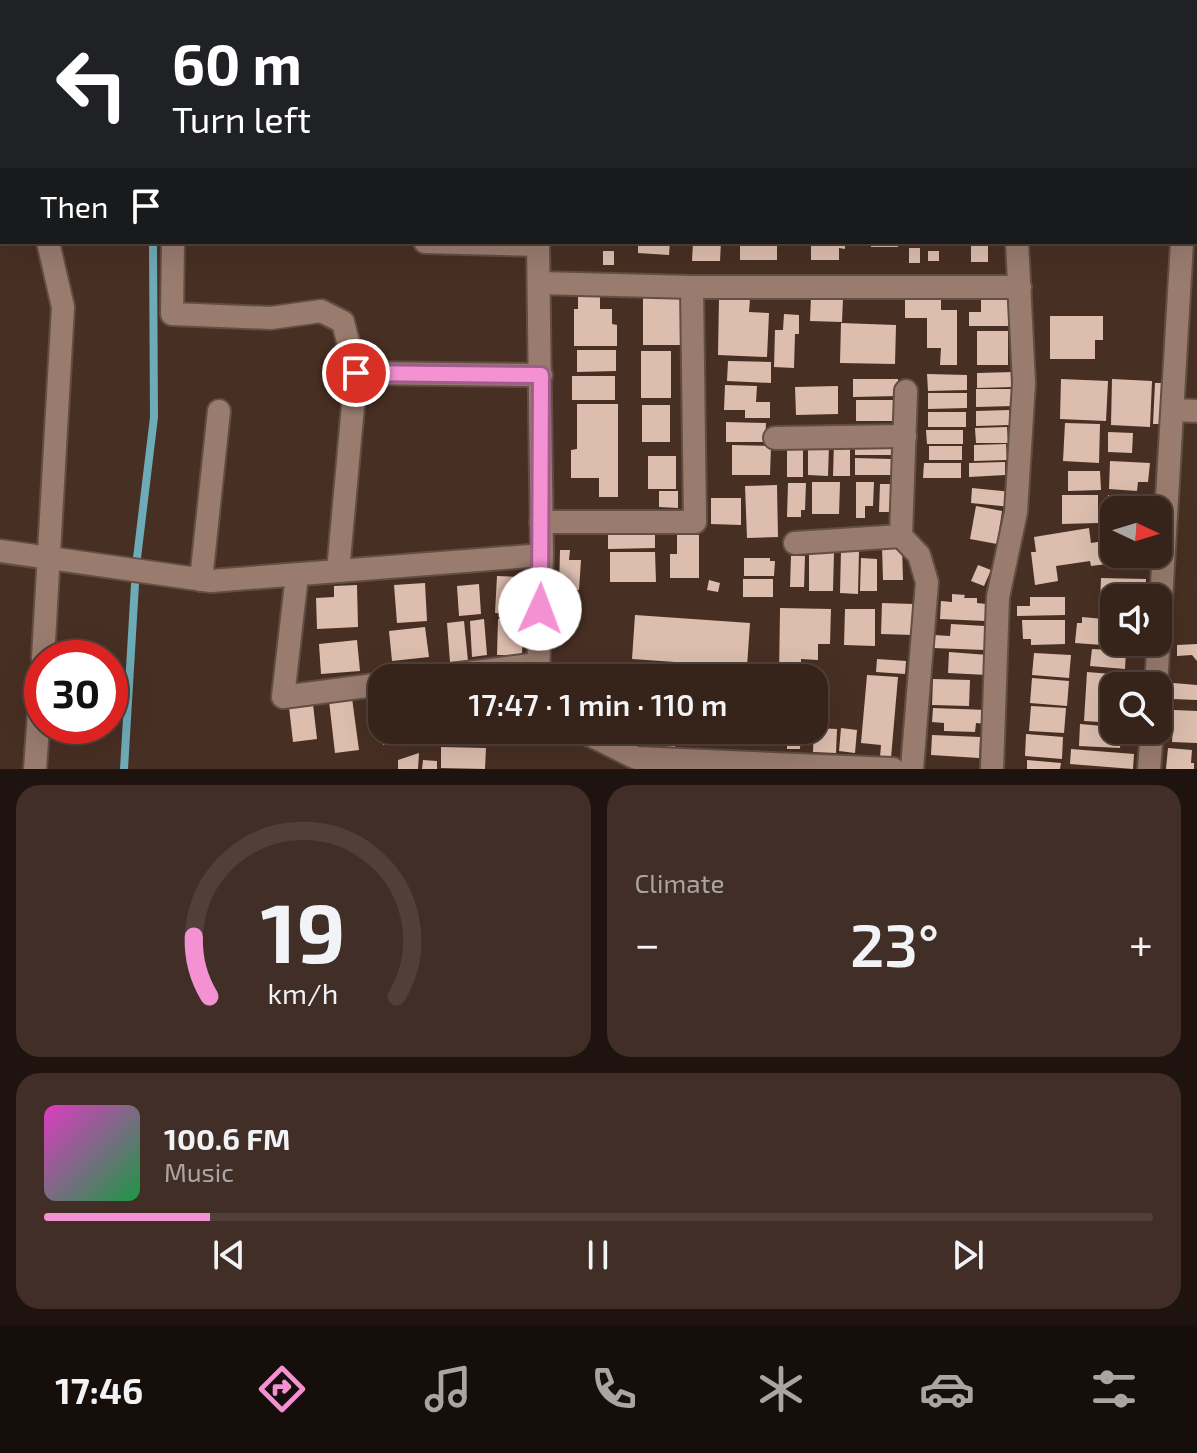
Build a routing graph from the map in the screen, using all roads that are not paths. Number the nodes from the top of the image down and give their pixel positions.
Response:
1 (48, 244) edge
2 (173, 244) edge
3 (538, 244) edge
4 (1017, 244) edge
5 (1182, 244) edge
6 (1189, 281) edge
7 (539, 283) junction
8 (692, 287) junction
9 (1020, 287) junction
10 (356, 373) junction
11 (541, 375) junction
12 (906, 391) dead end
13 (1173, 410) junction
14 (219, 411) dead end
15 (1197, 411) edge
16 (905, 436) junction
17 (775, 438) dead end
18 (541, 522) junction
19 (901, 536) junction
20 (795, 543) dead end
21 (0, 551) edge
22 (542, 555) junction
23 (50, 558) junction
24 (338, 571) junction
25 (297, 575) junction
26 (201, 580) junction
27 (44, 640) edge
28 (538, 664) edge
29 (1157, 672) edge
30 (368, 686) edge
31 (37, 744) edge
32 (608, 744) edge
33 (1151, 744) edge
34 (35, 769) edge
35 (893, 769) edge
36 (912, 769) edge
37 (992, 769) edge
38 (1149, 769) edge

1 - 23 street
2 - 10 street
3 - 7 street
4 - 9 street
5 - 6 street
6 - 13 street
7 - 8 street
7 - 11 street
8 - 9 street
8 - 18 street
9 - 37 street
10 - 11 street
10 - 24 street
11 - 18 street
12 - 16 street
13 - 15 street
13 - 29 street
14 - 26 street
16 - 17 street
16 - 19 street
18 - 22 street
19 - 20 street
19 - 36 street
21 - 23 street
22 - 24 street
22 - 28 street
23 - 26 street
23 - 27 street
24 - 25 street
25 - 26 street
25 - 30 street
31 - 34 street
32 - 35 street
33 - 38 street

